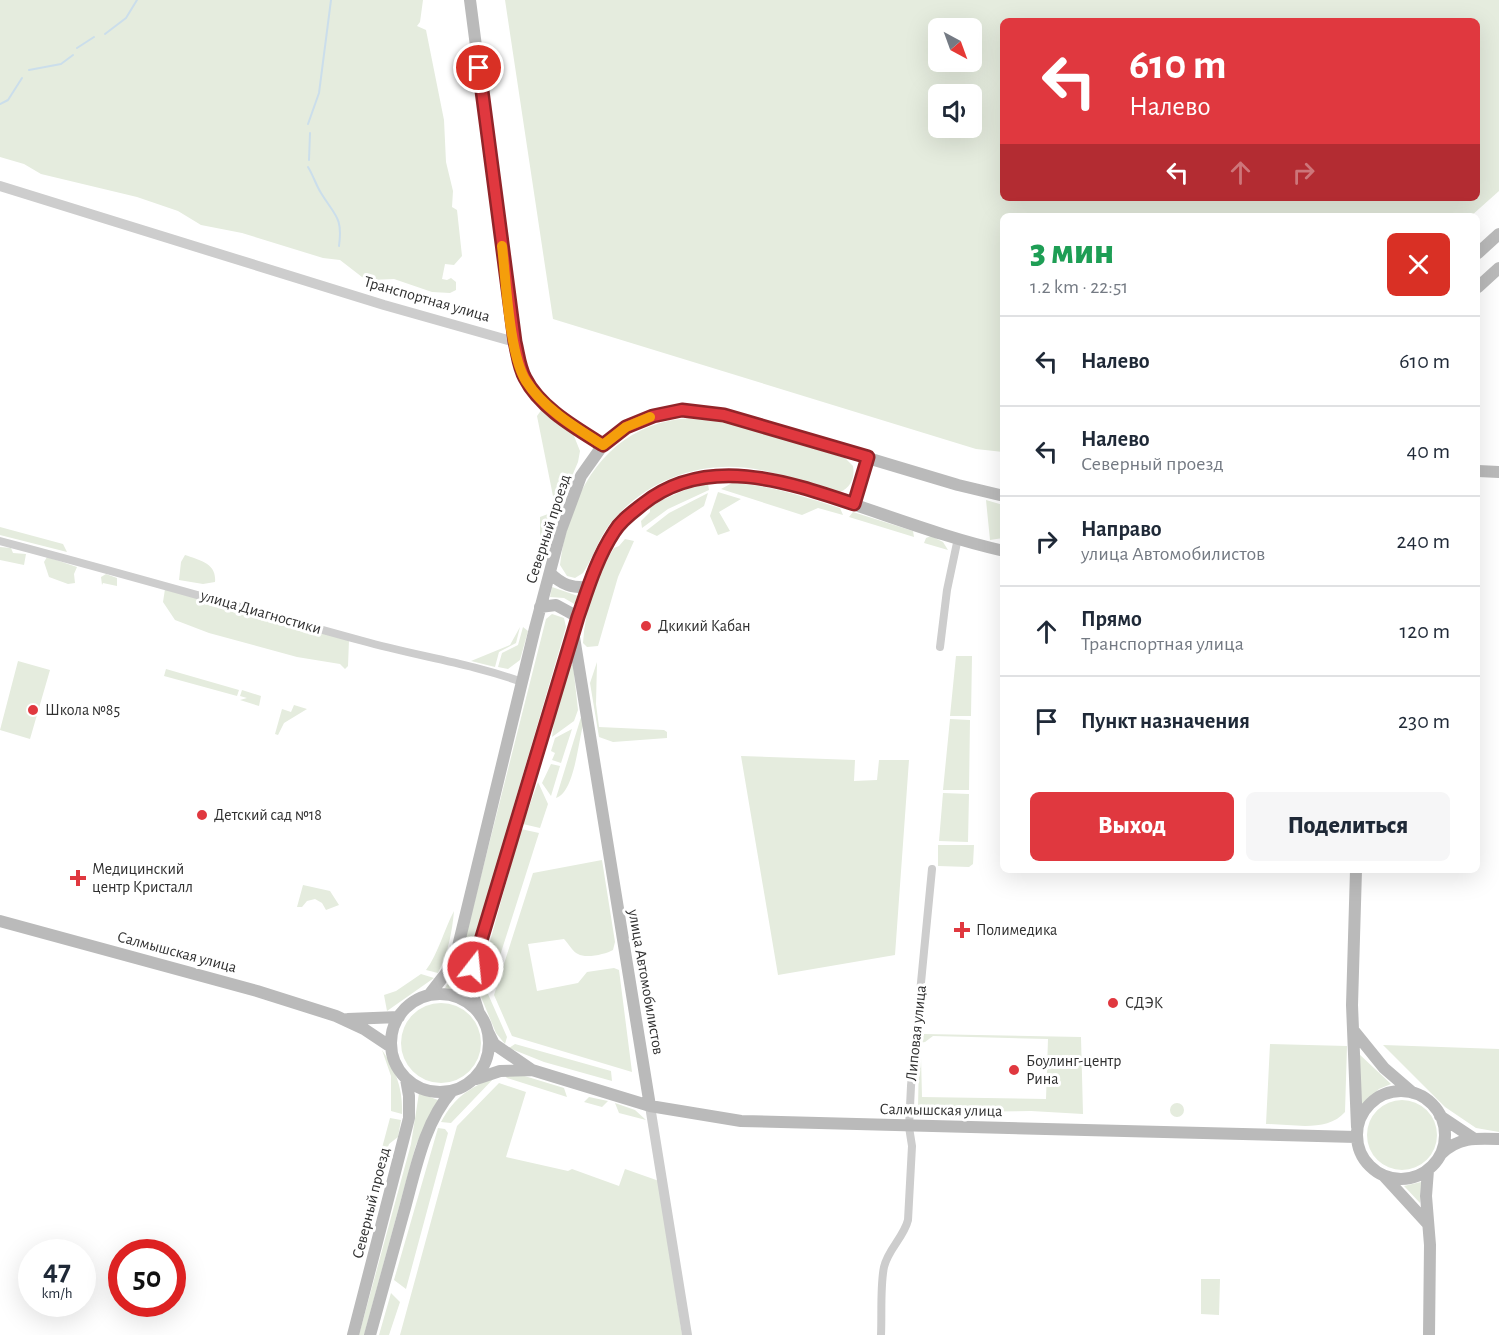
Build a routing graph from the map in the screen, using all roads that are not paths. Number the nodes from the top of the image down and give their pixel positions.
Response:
1 (470, 0) edge
2 (0, 186) edge
3 (1499, 234) edge
4 (1480, 251) edge
5 (1499, 268) edge
6 (1480, 285) edge
7 (515, 342) junction
8 (603, 445) junction
9 (868, 457) junction
10 (1480, 471) edge
11 (1499, 472) edge
12 (1000, 495) edge
13 (854, 504) junction
14 (958, 538) junction
15 (0, 541) edge
16 (1000, 549) edge
17 (550, 573) junction
18 (588, 587) junction
19 (540, 608) junction
20 (578, 617) junction
21 (573, 635) junction
22 (940, 647) dead end
23 (522, 682) junction
24 (932, 869) dead end
25 (1356, 873) edge
26 (0, 921) edge
27 (429, 995) junction
28 (479, 1013) junction
29 (399, 1017) junction
30 (344, 1019) junction
31 (1353, 1030) junction
32 (488, 1032) junction
33 (391, 1047) junction
34 (532, 1070) junction
35 (406, 1079) junction
36 (472, 1081) junction
37 (452, 1091) junction
38 (1413, 1093) junction
39 (650, 1106) junction
40 (1440, 1116) junction
41 (909, 1127) junction
42 (1357, 1133) junction
43 (1473, 1138) junction
44 (1499, 1139) edge
45 (1440, 1155) junction
46 (1428, 1170) junction
47 (1384, 1176) junction
48 (1427, 1223) junction
49 (353, 1335) edge
50 (370, 1335) edge
51 (687, 1335) edge
52 (881, 1335) edge
53 (1429, 1335) edge

1 - 7 main road, Транспортная улица
2 - 7 street, Транспортная улица
3 - 4 main road
5 - 6 main road
7 - 8 main road
8 - 9 main road, Северный проезд
8 - 17 main road, Северный проезд
9 - 12 main road, Северный проезд
9 - 13 main road
10 - 11 main road
13 - 14 main road
13 - 18 main road
14 - 16 main road
14 - 22 street
15 - 23 street, улица Диагностики
17 - 18 main road
17 - 19 main road, Северный проезд
18 - 20 main road
19 - 20 main road
19 - 23 main road, Северный проезд
20 - 21 main road
21 - 28 main road
21 - 39 main road, улица Автомобилистов
23 - 27 main road, Северный проезд
24 - 41 street, Липовая улица
25 - 31 main road
26 - 30 main road, Салмышская улица
27 - 28 main road
27 - 29 main road
28 - 32 main road
29 - 30 main road
29 - 33 main road
30 - 33 main road
31 - 38 main road
31 - 42 main road
32 - 34 main road
32 - 36 main road
33 - 35 main road
34 - 36 main road
34 - 39 main road, Салмышская улица
35 - 37 main road
35 - 49 main road, Северный проезд
36 - 37 main road
37 - 50 main road, Северный проезд
38 - 40 main road
38 - 42 main road
39 - 41 main road, Салмышская улица
39 - 51 street, улица Автомобилистов
40 - 43 main road
40 - 45 main road
41 - 42 main road, Салмышская улица
41 - 52 street, Липовая улица
42 - 47 main road
43 - 44 main road
43 - 45 main road
45 - 46 main road
46 - 47 main road
46 - 48 main road
47 - 48 main road
48 - 53 main road

